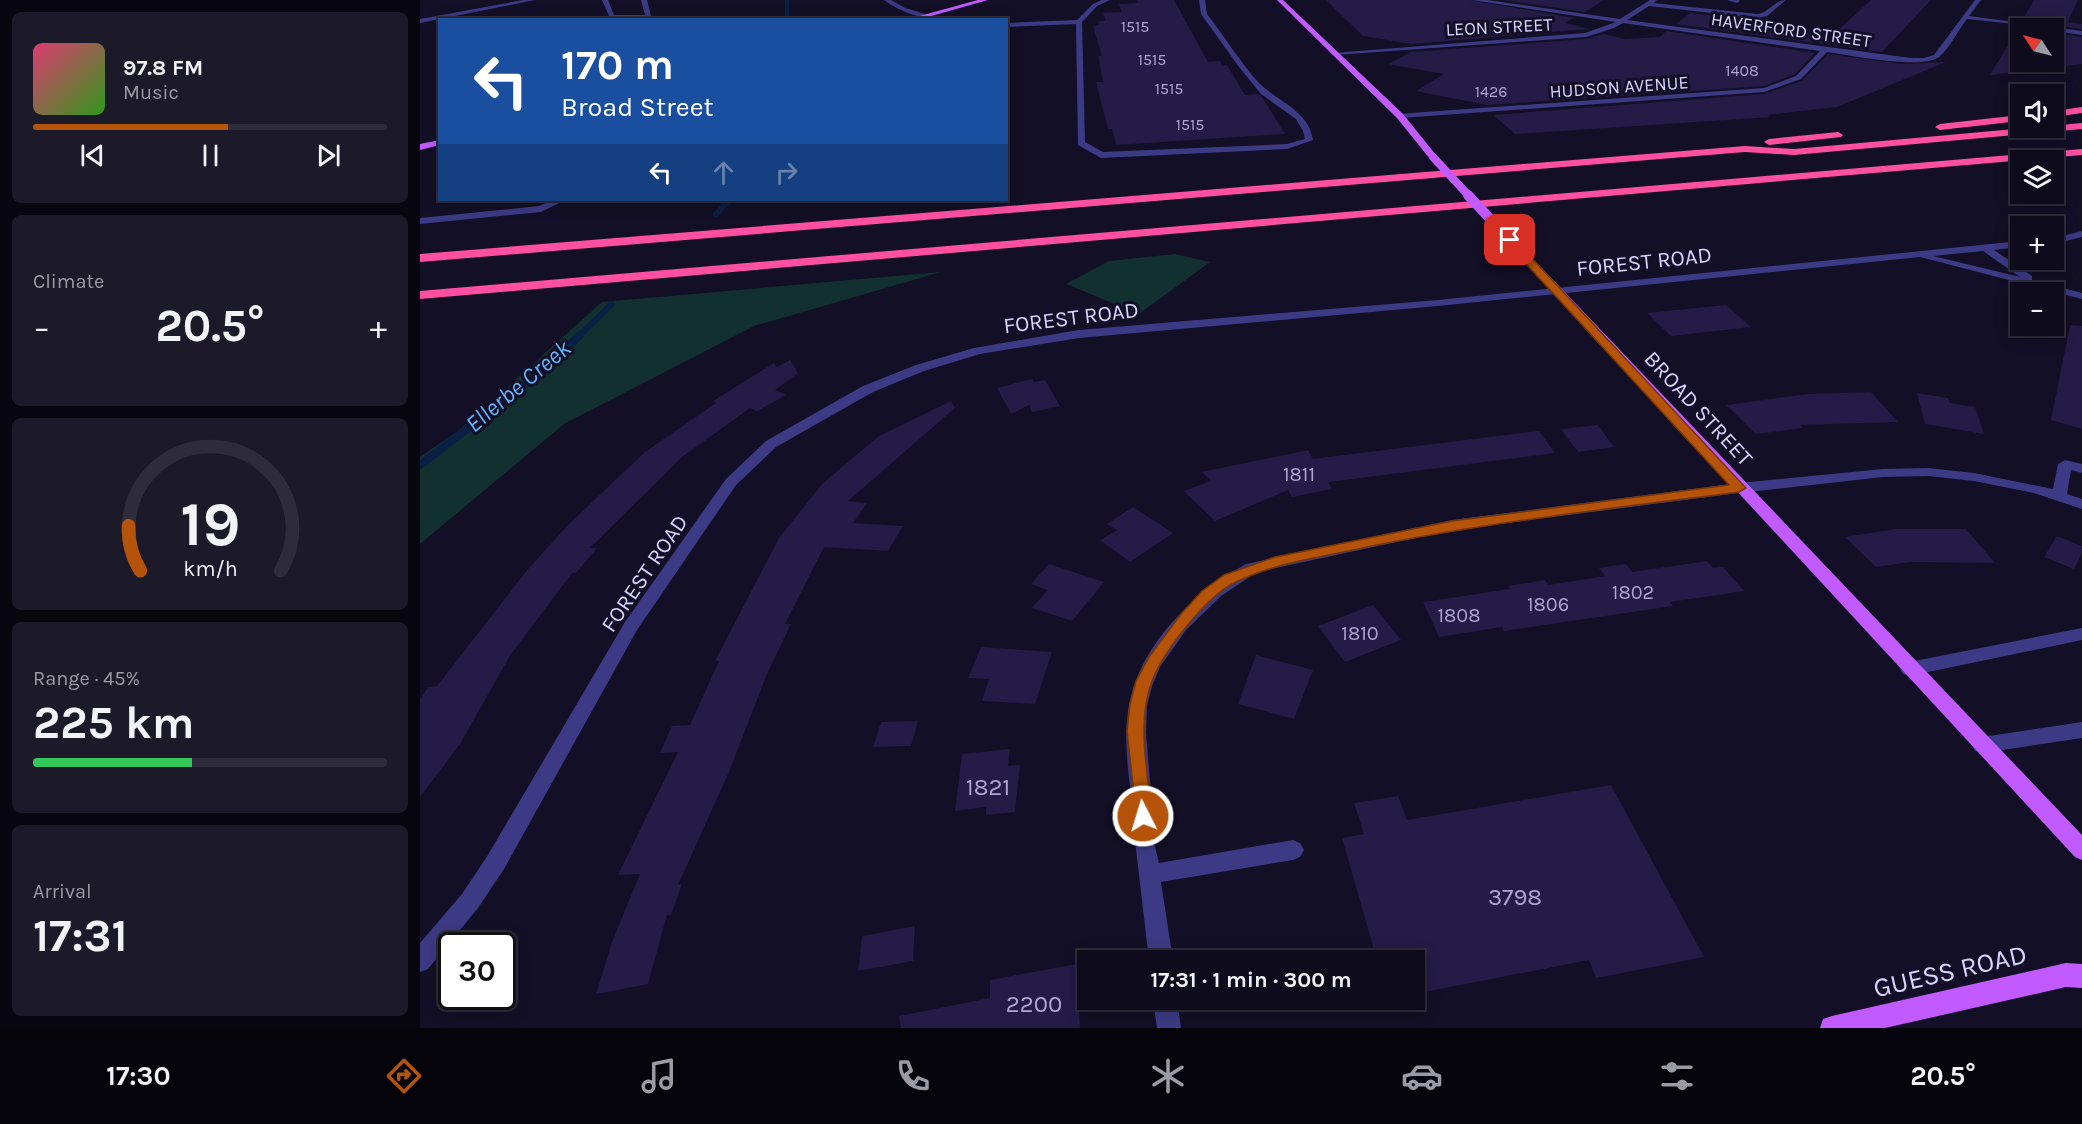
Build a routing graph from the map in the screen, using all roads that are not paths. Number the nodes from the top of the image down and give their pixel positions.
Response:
1 (532, 0) edge
2 (605, 0) edge
3 (644, 0) edge
4 (887, 0) edge
5 (985, 0) edge
6 (1107, 0) edge
7 (1202, 0) edge
8 (1280, 0) edge
9 (1475, 0) edge
10 (1535, 0) edge
11 (1654, 0) edge
12 (1783, 0) edge
13 (1978, 0) edge
14 (1647, 4) junction
15 (1534, 9) junction
16 (925, 15) junction
17 (1966, 17) junction
18 (649, 18) edge
19 (915, 18) edge
20 (936, 18) edge
21 (420, 21) edge
22 (1621, 21) junction
23 (1079, 22) junction
24 (2010, 23) edge
25 (1008, 25) edge
26 (2064, 31) edge
27 (2082, 33) edge
28 (1825, 50) junction
29 (1336, 53) junction
30 (2082, 110) edge
31 (2064, 113) edge
32 (1400, 116) junction
33 (2010, 119) edge
34 (2082, 126) edge
35 (1923, 128) dead end
36 (1855, 134) dead end
37 (438, 142) edge
38 (420, 147) edge
39 (1745, 148) junction
40 (2082, 152) edge
41 (558, 201) edge
42 (420, 221) edge
43 (2082, 234) edge
44 (2064, 238) edge
45 (2010, 245) edge
46 (1984, 247) junction
47 (1914, 254) junction
48 (420, 258) edge
49 (2027, 282) edge
50 (2037, 282) edge
51 (1556, 291) junction
52 (2064, 291) edge
53 (420, 295) edge
54 (2082, 296) edge
55 (2082, 469) edge
56 (1739, 488) junction
57 (2058, 496) junction
58 (2082, 504) edge
59 (2082, 634) edge
60 (1909, 669) junction
61 (2082, 730) edge
62 (1982, 745) junction
63 (1143, 816) dead end
64 (1145, 841) dead end
65 (1293, 850) dead end
66 (2082, 850) edge
67 (1150, 874) junction
68 (1160, 950) edge
69 (420, 961) edge
70 (2082, 976) edge
71 (1167, 1010) edge
72 (1169, 1028) edge
73 (1832, 1028) edge

1 - 21 street
2 - 18 street
3 - 18 street
4 - 16 street
5 - 16 main road
6 - 23 street
7 - 23 street
8 - 29 main road, BROAD STREET
9 - 15 street, HAVERFORD STREET
10 - 15 street
11 - 14 street, LEON STREET
12 - 14 street
13 - 17 street
14 - 22 street, LEON STREET
15 - 22 street, HAVERFORD STREET
16 - 19 main road
16 - 20 street
17 - 24 street
17 - 28 street, HAVERFORD STREET
22 - 28 street, HAVERFORD STREET
22 - 29 street, LEON STREET
23 - 25 street
26 - 27 street
28 - 32 street, HUDSON AVENUE
29 - 32 main road, BROAD STREET
30 - 31 highway
32 - 51 main road, BROAD STREET, bridge
33 - 35 highway
34 - 39 highway
36 - 39 highway
37 - 38 main road
39 - 48 highway
40 - 53 highway
41 - 42 street
43 - 44 street
45 - 46 street, FOREST ROAD
46 - 47 street, FOREST ROAD
46 - 50 street
47 - 49 street
47 - 51 street, FOREST ROAD
51 - 56 main road, BROAD STREET
51 - 69 street, FOREST ROAD
52 - 54 street
55 - 57 street
56 - 57 street
56 - 60 main road, BROAD STREET
56 - 63 street
57 - 58 street
59 - 60 street
60 - 62 main road, BROAD STREET
61 - 62 street
62 - 66 main road, BROAD STREET
64 - 67 street
65 - 67 street
67 - 68 street
70 - 73 main road, GUESS ROAD
71 - 72 street

